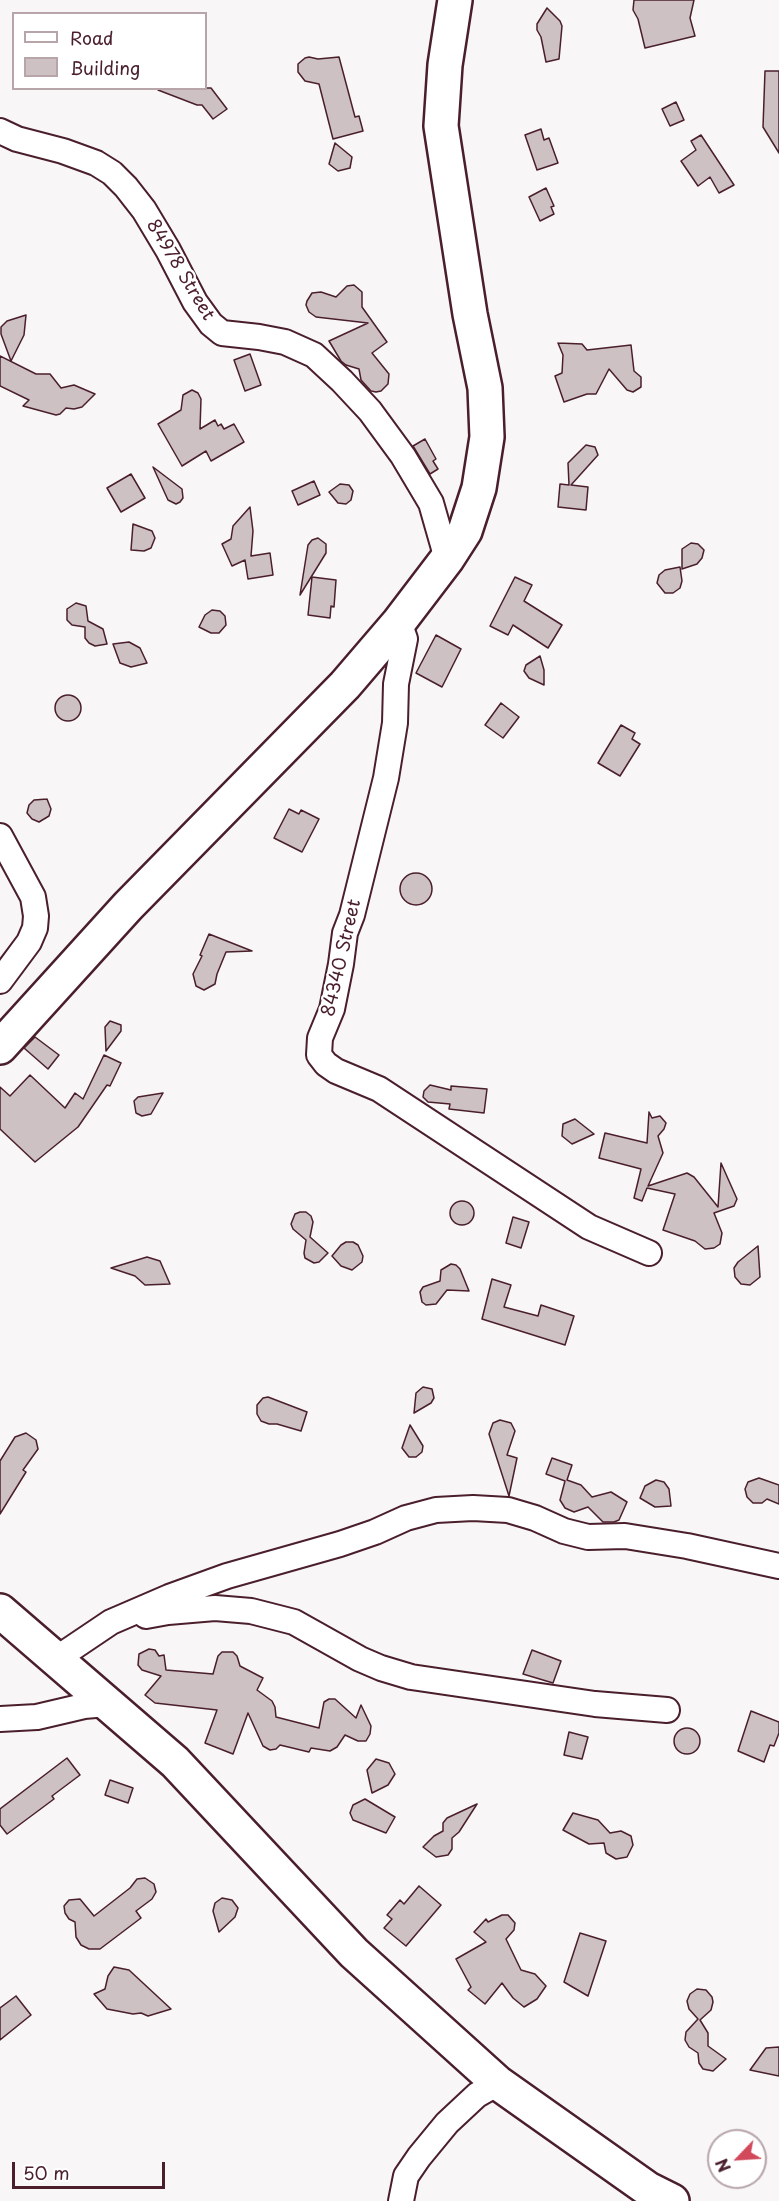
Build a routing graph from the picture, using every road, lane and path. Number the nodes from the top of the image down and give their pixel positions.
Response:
1 (455, 0) edge
2 (0, 131) edge
3 (447, 559) junction
4 (399, 622) junction
5 (0, 836) edge
6 (0, 981) edge
7 (0, 1047) edge
8 (649, 1253) dead end
9 (779, 1566) edge
10 (0, 1611) edge
11 (111, 1622) junction
12 (56, 1659) junction
13 (107, 1704) junction
14 (667, 1710) dead end
15 (0, 1719) edge
16 (498, 2083) junction
17 (401, 2201) edge
18 (672, 2201) edge

1 - 3 street
2 - 3 street, 84978 Street
3 - 4 street
4 - 7 street
4 - 8 street, 84340 Street
5 - 6 street
9 - 11 street
10 - 12 street
11 - 12 street
11 - 14 street
12 - 13 street
13 - 15 street
13 - 16 street
16 - 17 street
16 - 18 street

